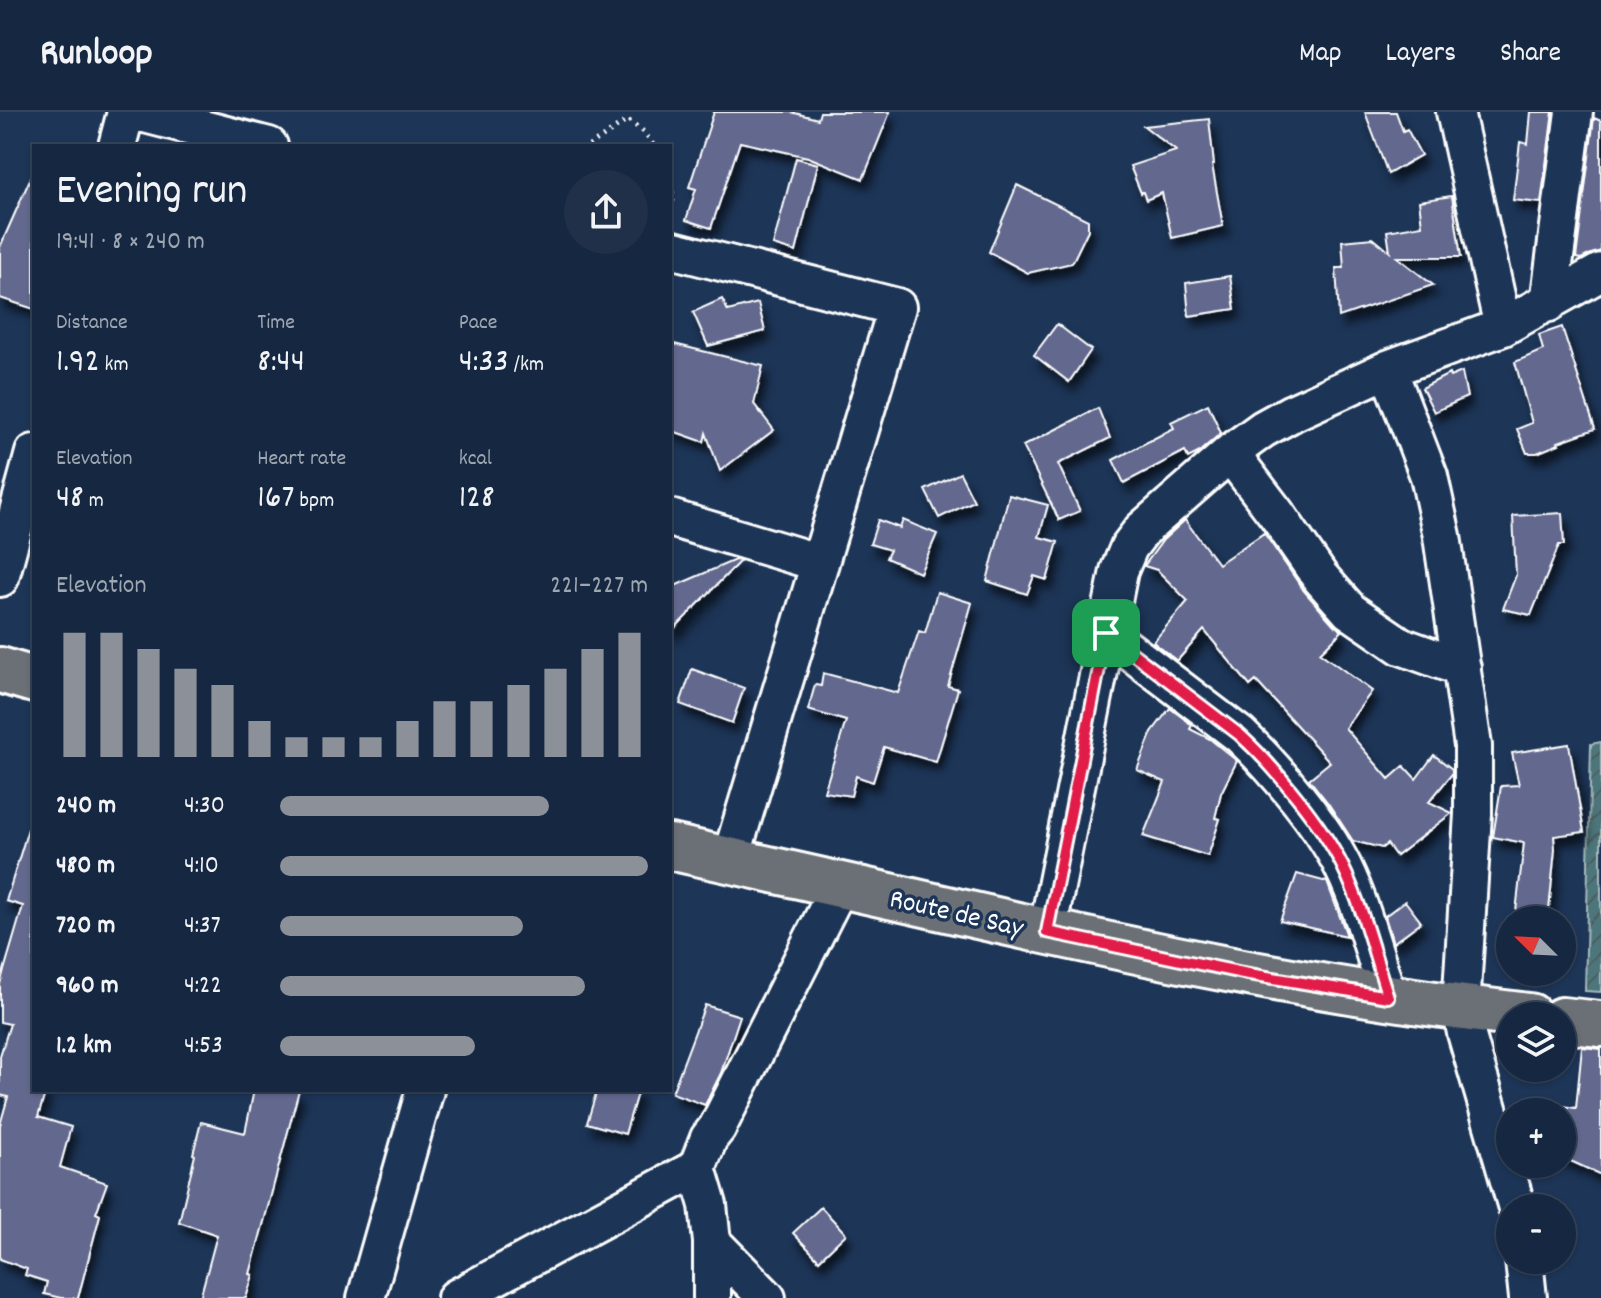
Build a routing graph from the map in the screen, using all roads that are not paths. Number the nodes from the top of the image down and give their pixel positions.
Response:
1 (126, 112) edge
2 (137, 112) edge
3 (1455, 112) edge
4 (1574, 112) edge
5 (118, 144) edge
6 (261, 144) edge
7 (672, 250) edge
8 (1601, 272) edge
9 (1549, 303) junction
10 (1503, 327) junction
11 (1388, 369) junction
12 (1230, 453) junction
13 (32, 460) edge
14 (672, 519) edge
15 (820, 563) junction
16 (0, 578) edge
17 (1106, 633) junction
18 (1462, 668) junction
19 (0, 670) edge
20 (32, 679) edge
21 (672, 847) edge
22 (730, 861) junction
23 (840, 885) junction
24 (1047, 932) junction
25 (1388, 997) junction
26 (1461, 1008) junction
27 (1496, 1012) edge
28 (1576, 1021) edge
29 (1601, 1024) edge
30 (424, 1092) edge
31 (697, 1168) junction
32 (1513, 1194) edge
33 (712, 1242) junction
34 (1525, 1274) edge
35 (366, 1298) edge
36 (456, 1298) edge
37 (712, 1298) edge
38 (767, 1298) edge
39 (1528, 1298) edge

1 - 5 street
2 - 6 street
3 - 10 street
4 - 9 street
7 - 15 street
8 - 9 street
9 - 10 street
10 - 11 street
11 - 12 street
11 - 18 street
12 - 17 street
12 - 18 street
13 - 16 street
14 - 15 street
15 - 22 street
17 - 24 street
17 - 25 street
18 - 26 street
19 - 20 main road
21 - 22 main road, Route de Say
22 - 23 main road, Route de Say
23 - 24 main road, Route de Say
23 - 31 street
24 - 25 main road, Route de Say
25 - 26 main road, Route de Say
26 - 27 main road, Route de Say
26 - 32 street
28 - 29 main road
30 - 35 street
31 - 33 street
31 - 36 street
33 - 37 street
33 - 38 street
34 - 39 street

